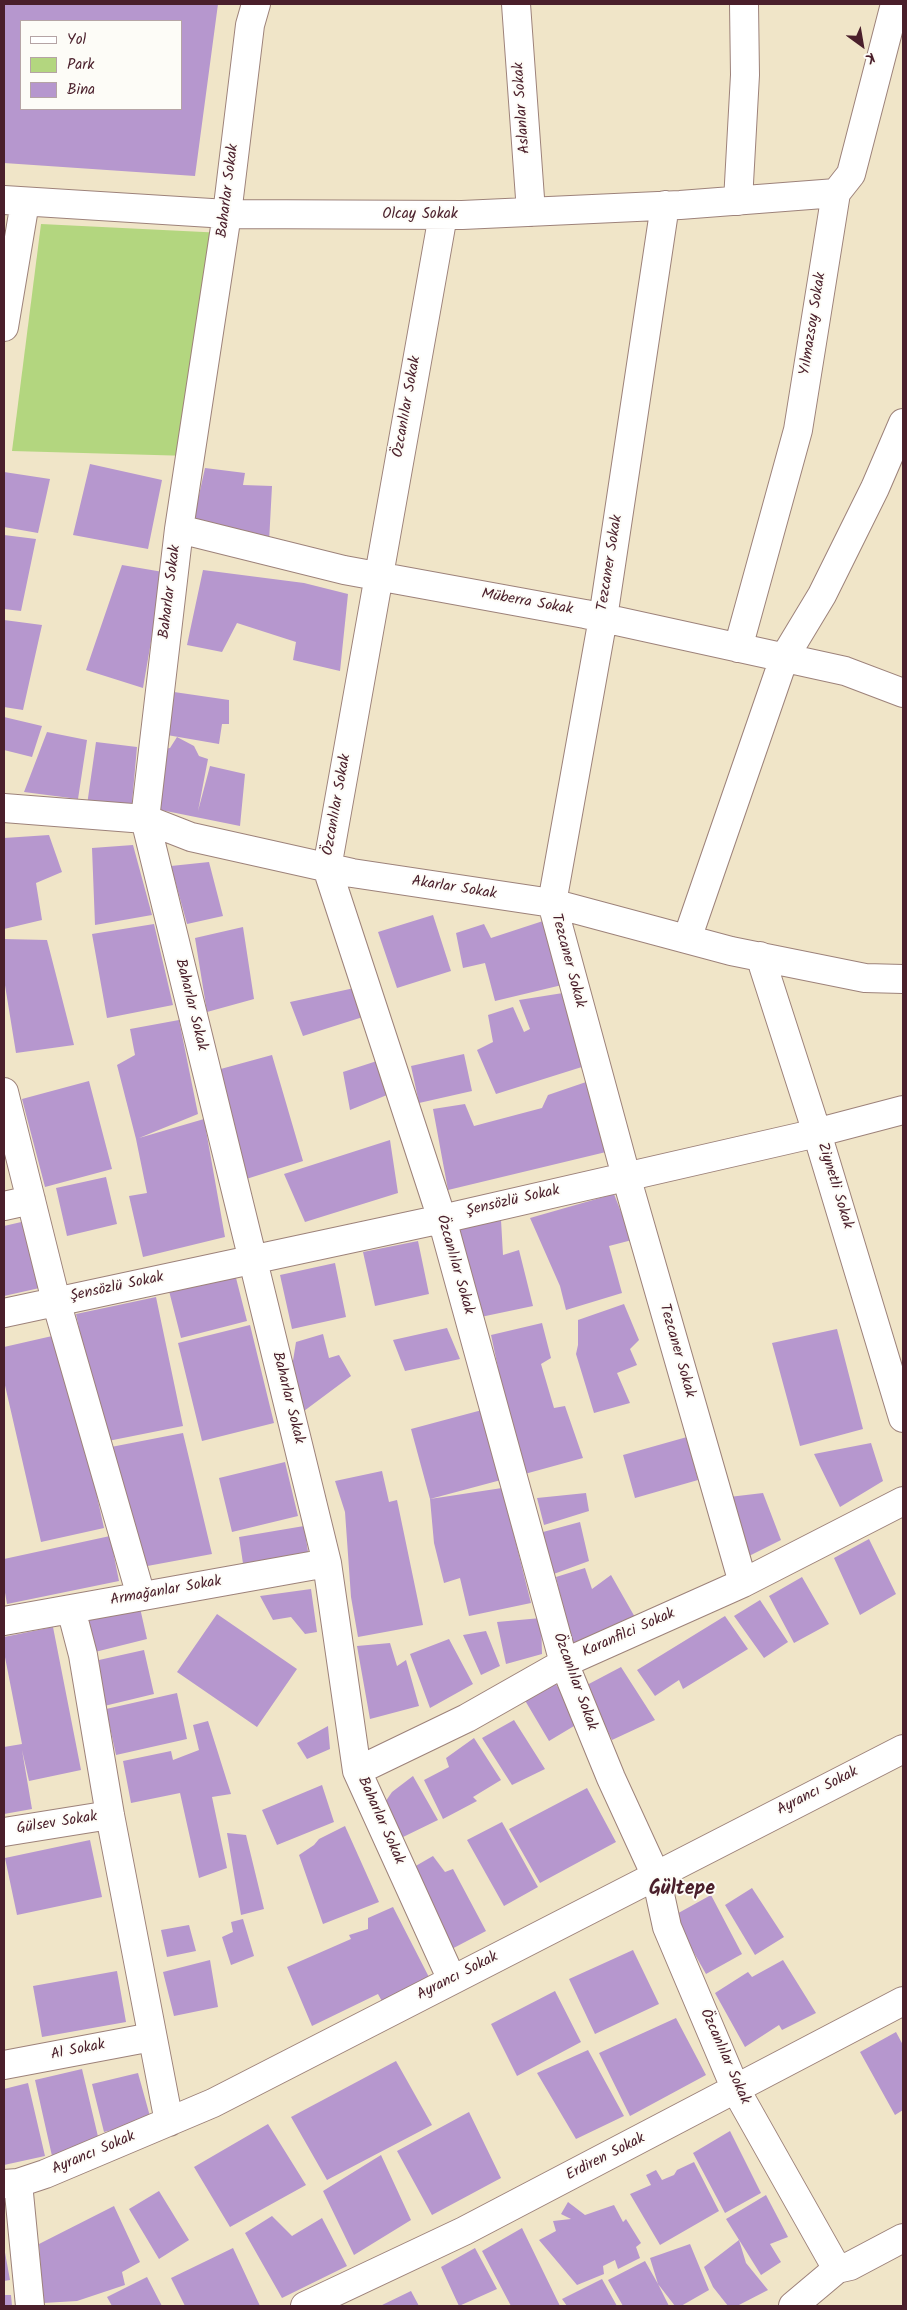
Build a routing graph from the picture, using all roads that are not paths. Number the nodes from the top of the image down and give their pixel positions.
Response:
1 (256, 4) edge
2 (516, 4) edge
3 (744, 4) edge
4 (895, 4) edge
5 (836, 192) junction
6 (14, 201) edge
7 (738, 201) junction
8 (665, 205) junction
9 (531, 212) junction
10 (227, 214) junction
11 (443, 215) junction
12 (4, 327) edge
13 (903, 424) edge
14 (178, 530) junction
15 (378, 576) junction
16 (603, 618) junction
17 (738, 648) junction
18 (784, 658) junction
19 (903, 693) edge
20 (4, 808) edge
21 (145, 819) junction
22 (327, 868) junction
23 (552, 904) junction
24 (687, 939) junction
25 (760, 956) junction
26 (903, 979) edge
27 (4, 1092) edge
28 (903, 1110) edge
29 (817, 1133) junction
30 (626, 1176) junction
31 (31, 1200) junction
32 (4, 1206) edge
33 (442, 1219) junction
34 (252, 1259) junction
35 (56, 1301) junction
36 (4, 1313) edge
37 (903, 1418) edge
38 (903, 1501) edge
39 (327, 1563) junction
40 (743, 1583) junction
41 (141, 1596) junction
42 (72, 1609) junction
43 (4, 1621) edge
44 (564, 1663) junction
45 (903, 1749) edge
46 (357, 1771) junction
47 (110, 1815) junction
48 (4, 1832) edge
49 (656, 1876) junction
50 (452, 1980) junction
51 (903, 2001) edge
52 (152, 2037) junction
53 (4, 2065) edge
54 (736, 2090) junction
55 (169, 2122) junction
56 (11, 2183) edge
57 (903, 2238) edge
58 (837, 2268) junction
59 (30, 2306) edge
60 (305, 2306) edge
61 (793, 2306) edge

1 - 10 street, Baharlar Sokak
2 - 9 street, Aslanlar Sokak
3 - 7 street
4 - 5 street, Yılmazsoy Sokak
5 - 7 street, Olcay Sokak
5 - 17 street, Yılmazsoy Sokak
6 - 10 street, Olcay Sokak
6 - 12 street
7 - 8 street, Olcay Sokak
8 - 9 street, Olcay Sokak
8 - 16 street, Tezcaner Sokak
9 - 11 street, Olcay Sokak
10 - 11 street, Olcay Sokak
10 - 14 street, Baharlar Sokak
11 - 15 street, Özcanlılar Sokak
13 - 18 street
14 - 15 street, Müberra Sokak
14 - 21 street, Baharlar Sokak
15 - 16 street, Müberra Sokak
15 - 22 street, Özcanlılar Sokak
16 - 17 street, Müberra Sokak
16 - 23 street, Tezcaner Sokak
17 - 18 street, Müberra Sokak
18 - 19 street, Müberra Sokak
18 - 24 street
20 - 21 street, Akarlar Sokak
21 - 22 street, Akarlar Sokak
21 - 34 street, Baharlar Sokak
22 - 23 street, Akarlar Sokak
22 - 33 street, Özcanlılar Sokak
23 - 24 street, Akarlar Sokak
23 - 30 street, Tezcaner Sokak
24 - 25 street, Akarlar Sokak
25 - 26 street, Akarlar Sokak
25 - 29 street, Ziynetli Sokak
27 - 31 street
28 - 29 street, Şensözlü Sokak
29 - 30 street, Şensözlü Sokak
29 - 37 street, Ziynetli Sokak
30 - 33 street, Şensözlü Sokak
30 - 40 street, Tezcaner Sokak
31 - 32 street
31 - 35 street
33 - 34 street, Şensözlü Sokak
33 - 44 street, Özcanlılar Sokak
34 - 35 street, Şensözlü Sokak
34 - 39 street, Baharlar Sokak
35 - 36 street, Şensözlü Sokak
35 - 41 street
38 - 40 street, Karanfilci Sokak
39 - 41 street, Armağanlar Sokak
39 - 46 street, Baharlar Sokak
40 - 44 street, Karanfilci Sokak
41 - 42 street, Armağanlar Sokak
42 - 43 street, Armağanlar Sokak
42 - 47 street
44 - 46 street, Karanfilci Sokak
44 - 49 street, Özcanlılar Sokak
45 - 49 street, Ayrancı Sokak
46 - 50 street, Baharlar Sokak
47 - 48 street, Gülsev Sokak
47 - 52 street
49 - 50 street, Ayrancı Sokak
49 - 54 street, Özcanlılar Sokak
50 - 55 street, Ayrancı Sokak
51 - 54 street, Erdiren Sokak
52 - 53 street, Al Sokak
52 - 55 street
54 - 58 street, Özcanlılar Sokak
54 - 60 street, Erdiren Sokak
55 - 56 street, Ayrancı Sokak
56 - 59 street
57 - 58 street
58 - 61 street

